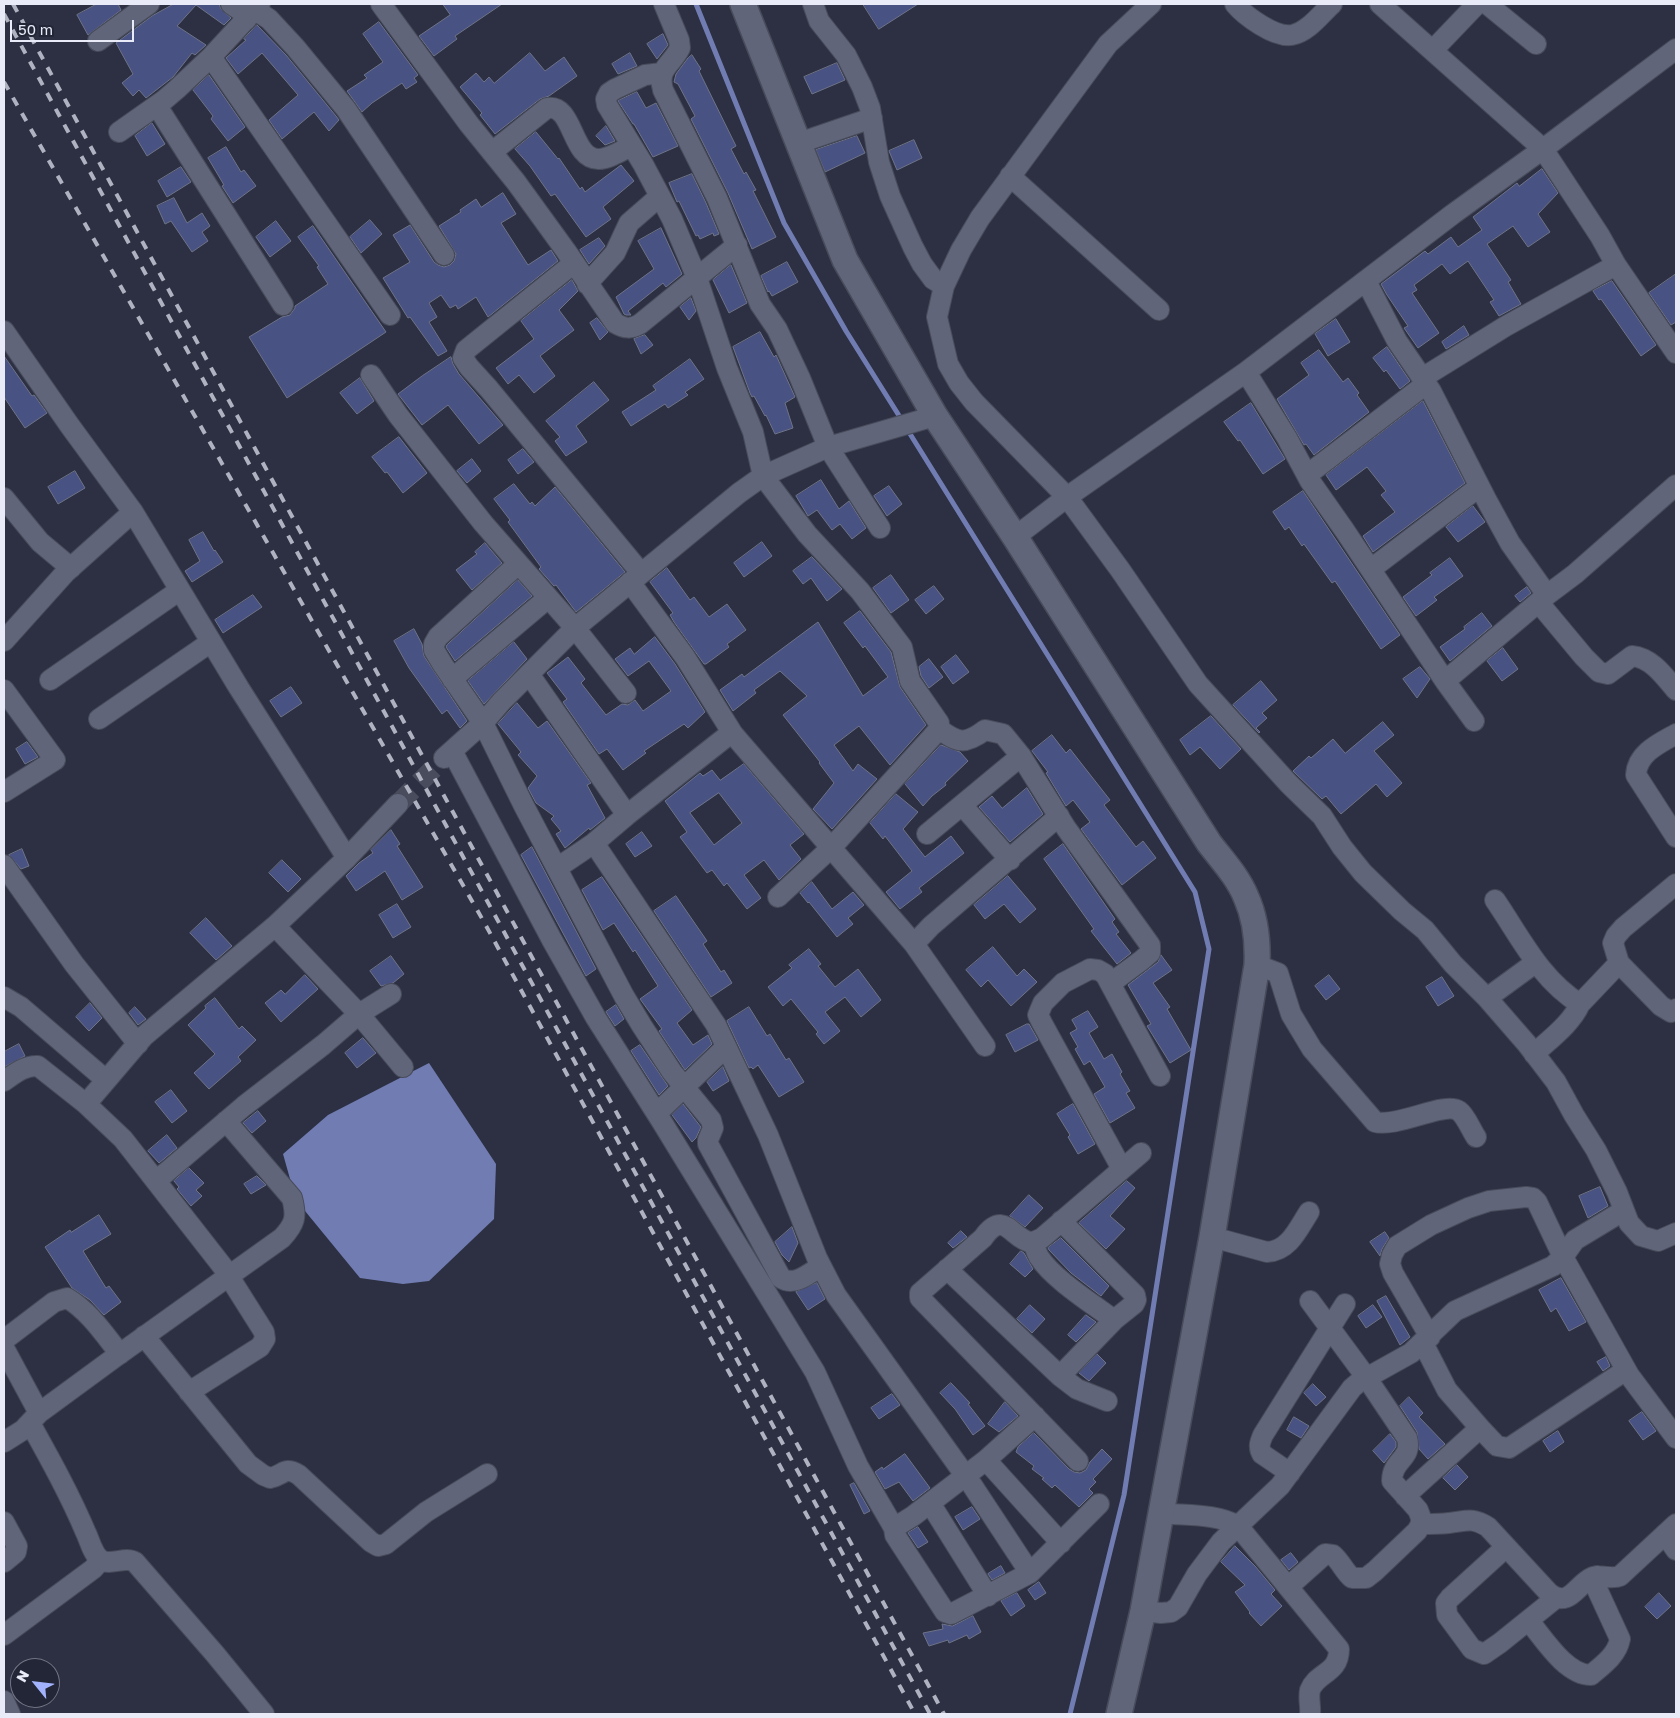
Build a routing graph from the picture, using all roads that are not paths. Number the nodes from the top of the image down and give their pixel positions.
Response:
1 (149, 4) edge
2 (232, 4) edge
3 (381, 4) edge
4 (664, 4) edge
5 (743, 4) edge
6 (813, 4) edge
7 (1151, 4) edge
8 (1235, 4) edge
9 (1332, 4) edge
10 (1380, 4) edge
11 (1477, 4) edge
12 (1487, 4) edge
13 (1131, 10) edge
14 (254, 11) edge
15 (98, 41) dead end
16 (1536, 44) dead end
17 (1676, 49) edge
18 (1433, 50) junction
19 (211, 57) junction
20 (662, 73) junction
21 (157, 106) junction
22 (872, 118) junction
23 (119, 132) dead end
24 (799, 143) junction
25 (632, 146) junction
26 (1543, 149) junction
27 (492, 152) junction
28 (1010, 176) junction
29 (660, 196) junction
30 (737, 245) junction
31 (444, 255) dead end
32 (574, 263) junction
33 (1616, 265) junction
34 (697, 278) junction
35 (1366, 281) junction
36 (587, 284) junction
37 (944, 286) junction
38 (283, 305) dead end
39 (1159, 310) dead end
40 (390, 315) dead end
41 (4, 331) edge
42 (1676, 354) edge
43 (1246, 372) junction
44 (371, 375) dead end
45 (1424, 381) junction
46 (934, 416) junction
47 (828, 447) junction
48 (1307, 475) junction
49 (763, 476) junction
50 (1676, 485) edge
51 (1479, 487) junction
52 (4, 498) edge
53 (1067, 498) junction
54 (133, 512) junction
55 (880, 528) dead end
56 (1016, 537) junction
57 (518, 564) junction
58 (71, 568) junction
59 (1371, 569) junction
60 (635, 578) junction
61 (180, 590) junction
62 (548, 598) junction
63 (1543, 599) junction
64 (575, 628) junction
65 (4, 641) edge
66 (211, 642) junction
67 (529, 674) junction
68 (452, 679) junction
69 (50, 680) dead end
70 (1445, 681) junction
71 (4, 690) edge
72 (1676, 690) edge
73 (626, 693) dead end
74 (11, 714) edge
75 (100, 719) dead end
76 (1474, 721) dead end
77 (483, 723) junction
78 (939, 729) junction
79 (733, 734) junction
80 (1676, 734) edge
81 (1021, 756) junction
82 (4, 792) edge
83 (398, 804) tunnel mouth
84 (962, 805) junction
85 (627, 815) junction
86 (1059, 816) junction
87 (927, 834) dead end
88 (1676, 837) edge
89 (594, 843) junction
90 (831, 848) junction
91 (347, 858) junction
92 (1010, 860) junction
93 (4, 865) edge
94 (557, 868) junction
95 (1676, 884) edge
96 (778, 897) dead end
97 (1495, 900) dead end
98 (275, 926) junction
99 (914, 944) junction
100 (1535, 963) junction
101 (1618, 963) junction
102 (1257, 965) junction
103 (1110, 983) junction
104 (392, 994) dead end
105 (4, 997) edge
106 (1487, 998) junction
107 (1580, 1004) junction
108 (1676, 1010) edge
109 (359, 1014) junction
110 (138, 1044) junction
111 (985, 1046) dead end
112 (726, 1047) junction
113 (1534, 1054) junction
114 (403, 1067) dead end
115 (1160, 1076) dead end
116 (106, 1080) junction
117 (4, 1081) edge
118 (684, 1087) junction
119 (86, 1104) junction
120 (657, 1113) junction
121 (226, 1121) junction
122 (1476, 1137) dead end
123 (1141, 1153) dead end
124 (1122, 1170) junction
125 (156, 1181) junction
126 (1309, 1212) dead end
127 (1623, 1212) junction
128 (1061, 1221) junction
129 (1676, 1233) edge
130 (1212, 1238) junction
131 (1033, 1242) junction
132 (1563, 1256) junction
133 (821, 1266) junction
134 (947, 1269) junction
135 (228, 1275) junction
136 (1310, 1301) dead end
137 (1345, 1304) dead end
138 (1114, 1320) junction
139 (1330, 1328) junction
140 (144, 1336) junction
141 (4, 1340) edge
142 (1427, 1340) junction
143 (4, 1348) edge
144 (120, 1354) junction
145 (1626, 1370) junction
146 (1060, 1376) junction
147 (1366, 1378) junction
148 (189, 1392) junction
149 (1107, 1401) dead end
150 (1035, 1416) junction
151 (34, 1418) junction
152 (1480, 1428) junction
153 (1676, 1438) edge
154 (4, 1442) edge
155 (986, 1460) junction
156 (1078, 1461) dead end
157 (1290, 1473) junction
158 (487, 1474) dead end
159 (965, 1477) junction
160 (1404, 1496) junction
161 (930, 1503) junction
162 (1099, 1504) dead end
163 (1160, 1514) junction
164 (4, 1522) edge
165 (1421, 1524) junction
166 (1238, 1526) junction
167 (894, 1528) junction
168 (1673, 1536) edge
169 (1061, 1543) junction
170 (1505, 1548) junction
171 (101, 1560) junction
172 (4, 1562) edge
173 (1030, 1573) junction
174 (1597, 1576) junction
175 (1288, 1587) junction
176 (988, 1596) junction
177 (1556, 1598) junction
178 (1143, 1612) junction
179 (1529, 1621) junction
180 (4, 1635) edge
181 (4, 1700) edge
182 (10, 1714) edge
183 (264, 1714) edge
184 (1119, 1714) edge
185 (1310, 1714) edge

1 - 15 street
2 - 14 street
3 - 27 street
4 - 20 street
5 - 24 street
6 - 22 street
7 - 13 street
8 - 9 street
10 - 18 street
11 - 18 street
12 - 16 street
13 - 28 street
14 - 19 street
14 - 31 street
17 - 26 street
18 - 26 street
19 - 21 street
19 - 40 street
20 - 25 street
20 - 30 street
21 - 23 street
21 - 38 street
22 - 24 street
22 - 37 street
24 - 46 street
25 - 27 street
25 - 29 street
26 - 33 street
26 - 35 street
27 - 32 street
28 - 37 street
28 - 39 street
29 - 34 street
29 - 36 street
30 - 34 street
30 - 47 street
32 - 36 street
32 - 60 street
33 - 42 street
33 - 45 street
34 - 36 street
34 - 49 street
35 - 43 street
35 - 45 street
37 - 53 street
41 - 54 street
43 - 48 street
43 - 53 street
44 - 57 street
45 - 48 street
45 - 51 street
46 - 47 street
46 - 56 street
47 - 49 street
47 - 55 street
48 - 59 street
49 - 60 street
49 - 78 street
50 - 63 street
51 - 59 street
51 - 63 street
52 - 58 street
53 - 56 street
53 - 106 street
54 - 58 street
54 - 61 street
56 - 102 street
57 - 62 street
57 - 68 street
58 - 65 street
59 - 70 street
60 - 64 street
60 - 79 street
61 - 66 street
61 - 69 street
62 - 64 street
62 - 68 street
63 - 70 street
63 - 72 street
64 - 67 street
64 - 73 street
66 - 75 street
66 - 91 street
67 - 77 street
67 - 85 street
68 - 77 street
70 - 76 street
71 - 74 street
74 - 82 street
77 - 94 street
77 - 120 street
78 - 81 street
78 - 90 street
79 - 85 street
79 - 90 street
80 - 88 street
81 - 84 street
81 - 86 street
83 - 91 street
84 - 87 street
84 - 92 street
85 - 89 street
86 - 92 street
86 - 103 street
89 - 94 street
89 - 112 street
90 - 96 street
90 - 99 street
91 - 98 street
92 - 99 street
93 - 110 street
94 - 118 street
95 - 101 street
97 - 100 street
98 - 109 street
98 - 110 street
99 - 111 street
100 - 106 street
100 - 107 street
101 - 107 street
101 - 108 street
102 - 122 street
102 - 130 street
103 - 115 street
103 - 124 street
104 - 109 street
105 - 116 street
106 - 113 street
107 - 113 street
109 - 114 street
109 - 121 street
110 - 116 street
112 - 118 street
112 - 133 street
113 - 127 street
116 - 119 street
117 - 119 street
118 - 120 street
118 - 133 street
119 - 125 street
120 - 167 street
121 - 125 street
121 - 135 street
123 - 124 street
124 - 128 street
125 - 135 street
126 - 130 street
127 - 129 street
127 - 132 street
128 - 131 street
128 - 138 street
130 - 163 street
131 - 134 street
131 - 138 street
132 - 142 street
132 - 142 street
132 - 145 street
133 - 159 street
134 - 146 street
134 - 150 street
135 - 140 street
135 - 148 street
136 - 139 street
137 - 139 street
138 - 146 street
139 - 147 street
139 - 157 street
140 - 144 street
140 - 148 street
141 - 144 street
142 - 147 street
142 - 152 street
143 - 151 street
144 - 151 street
145 - 152 street
145 - 153 street
146 - 149 street
147 - 157 street
147 - 160 street
148 - 158 street
150 - 155 street
150 - 156 street
151 - 154 street
151 - 171 street
152 - 160 street
155 - 159 street
155 - 169 street
157 - 166 street
159 - 161 street
159 - 173 street
160 - 165 street
161 - 167 street
161 - 176 street
162 - 169 street
163 - 166 street
163 - 178 street
164 - 172 street
165 - 170 street
165 - 175 street
166 - 175 street
166 - 178 street
167 - 176 street
168 - 174 street
169 - 173 street
170 - 177 street
170 - 179 street
171 - 180 street
171 - 183 street
173 - 176 street
174 - 177 street
174 - 179 street
175 - 185 street
177 - 179 street
178 - 184 street
181 - 182 street

